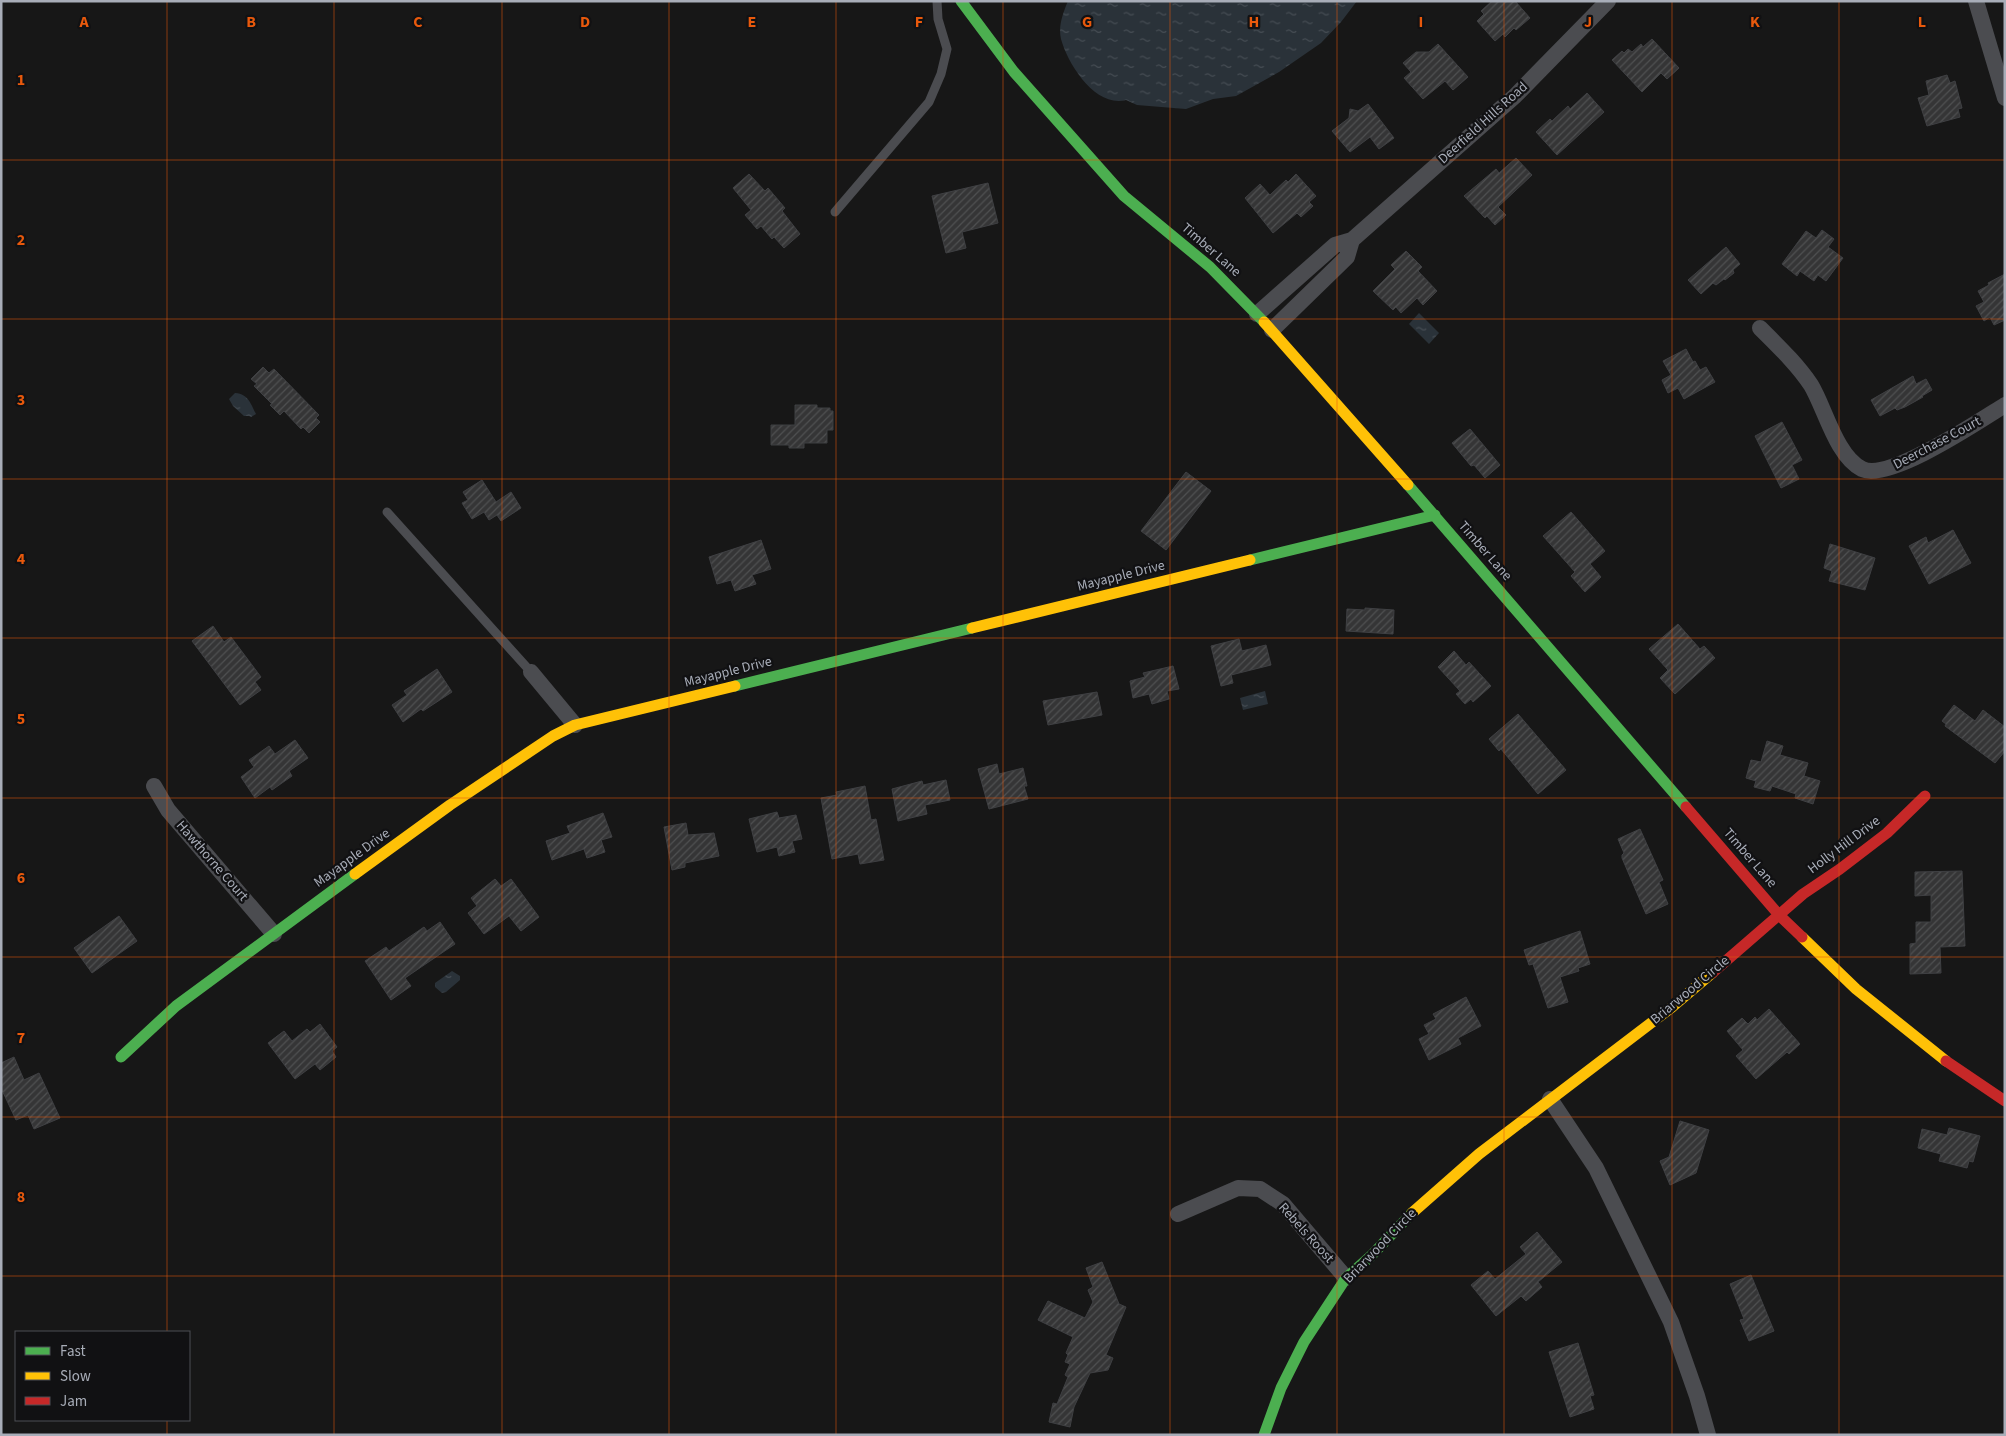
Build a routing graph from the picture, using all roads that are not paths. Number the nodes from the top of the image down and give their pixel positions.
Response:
1 (937, 1) edge
2 (961, 1) edge
3 (1608, 1) edge
4 (1976, 1) edge
5 (2005, 98) edge
6 (835, 212) dead end
7 (1352, 240) junction
8 (1258, 314) junction
9 (1760, 328) dead end
10 (1272, 330) junction
11 (2005, 405) edge
12 (387, 512) dead end
13 (1435, 515) junction
14 (531, 672) joint
15 (575, 726) junction
16 (154, 786) dead end
17 (1924, 796) dead end
18 (1779, 914) junction
19 (274, 934) junction
20 (121, 1057) dead end
21 (1550, 1099) junction
22 (2005, 1101) edge
23 (1178, 1214) dead end
24 (1346, 1278) junction
25 (1264, 1435) edge
26 (1708, 1435) edge

1 - 6 lane
2 - 8 street, Timber Lane
3 - 7 street, Deerfield Hills Road
4 - 5 street
7 - 8 street, Deerfield Hills Road
7 - 10 street, Deerfield Hills Road
8 - 10 street, Timber Lane
9 - 11 street, Deerchase Court
10 - 13 street, Timber Lane
12 - 14 lane
13 - 15 street, Mayapple Drive
13 - 18 street, Timber Lane
14 - 15 street
15 - 19 street, Mayapple Drive
16 - 19 street, Hawthorne Court
17 - 18 street, Holly Hill Drive
18 - 21 street, Briarwood Circle
18 - 22 street, Timber Lane
19 - 20 street, Mayapple Drive
21 - 24 street, Briarwood Circle
21 - 26 street
23 - 24 street, Rebels Roost
24 - 25 street, Briarwood Circle

